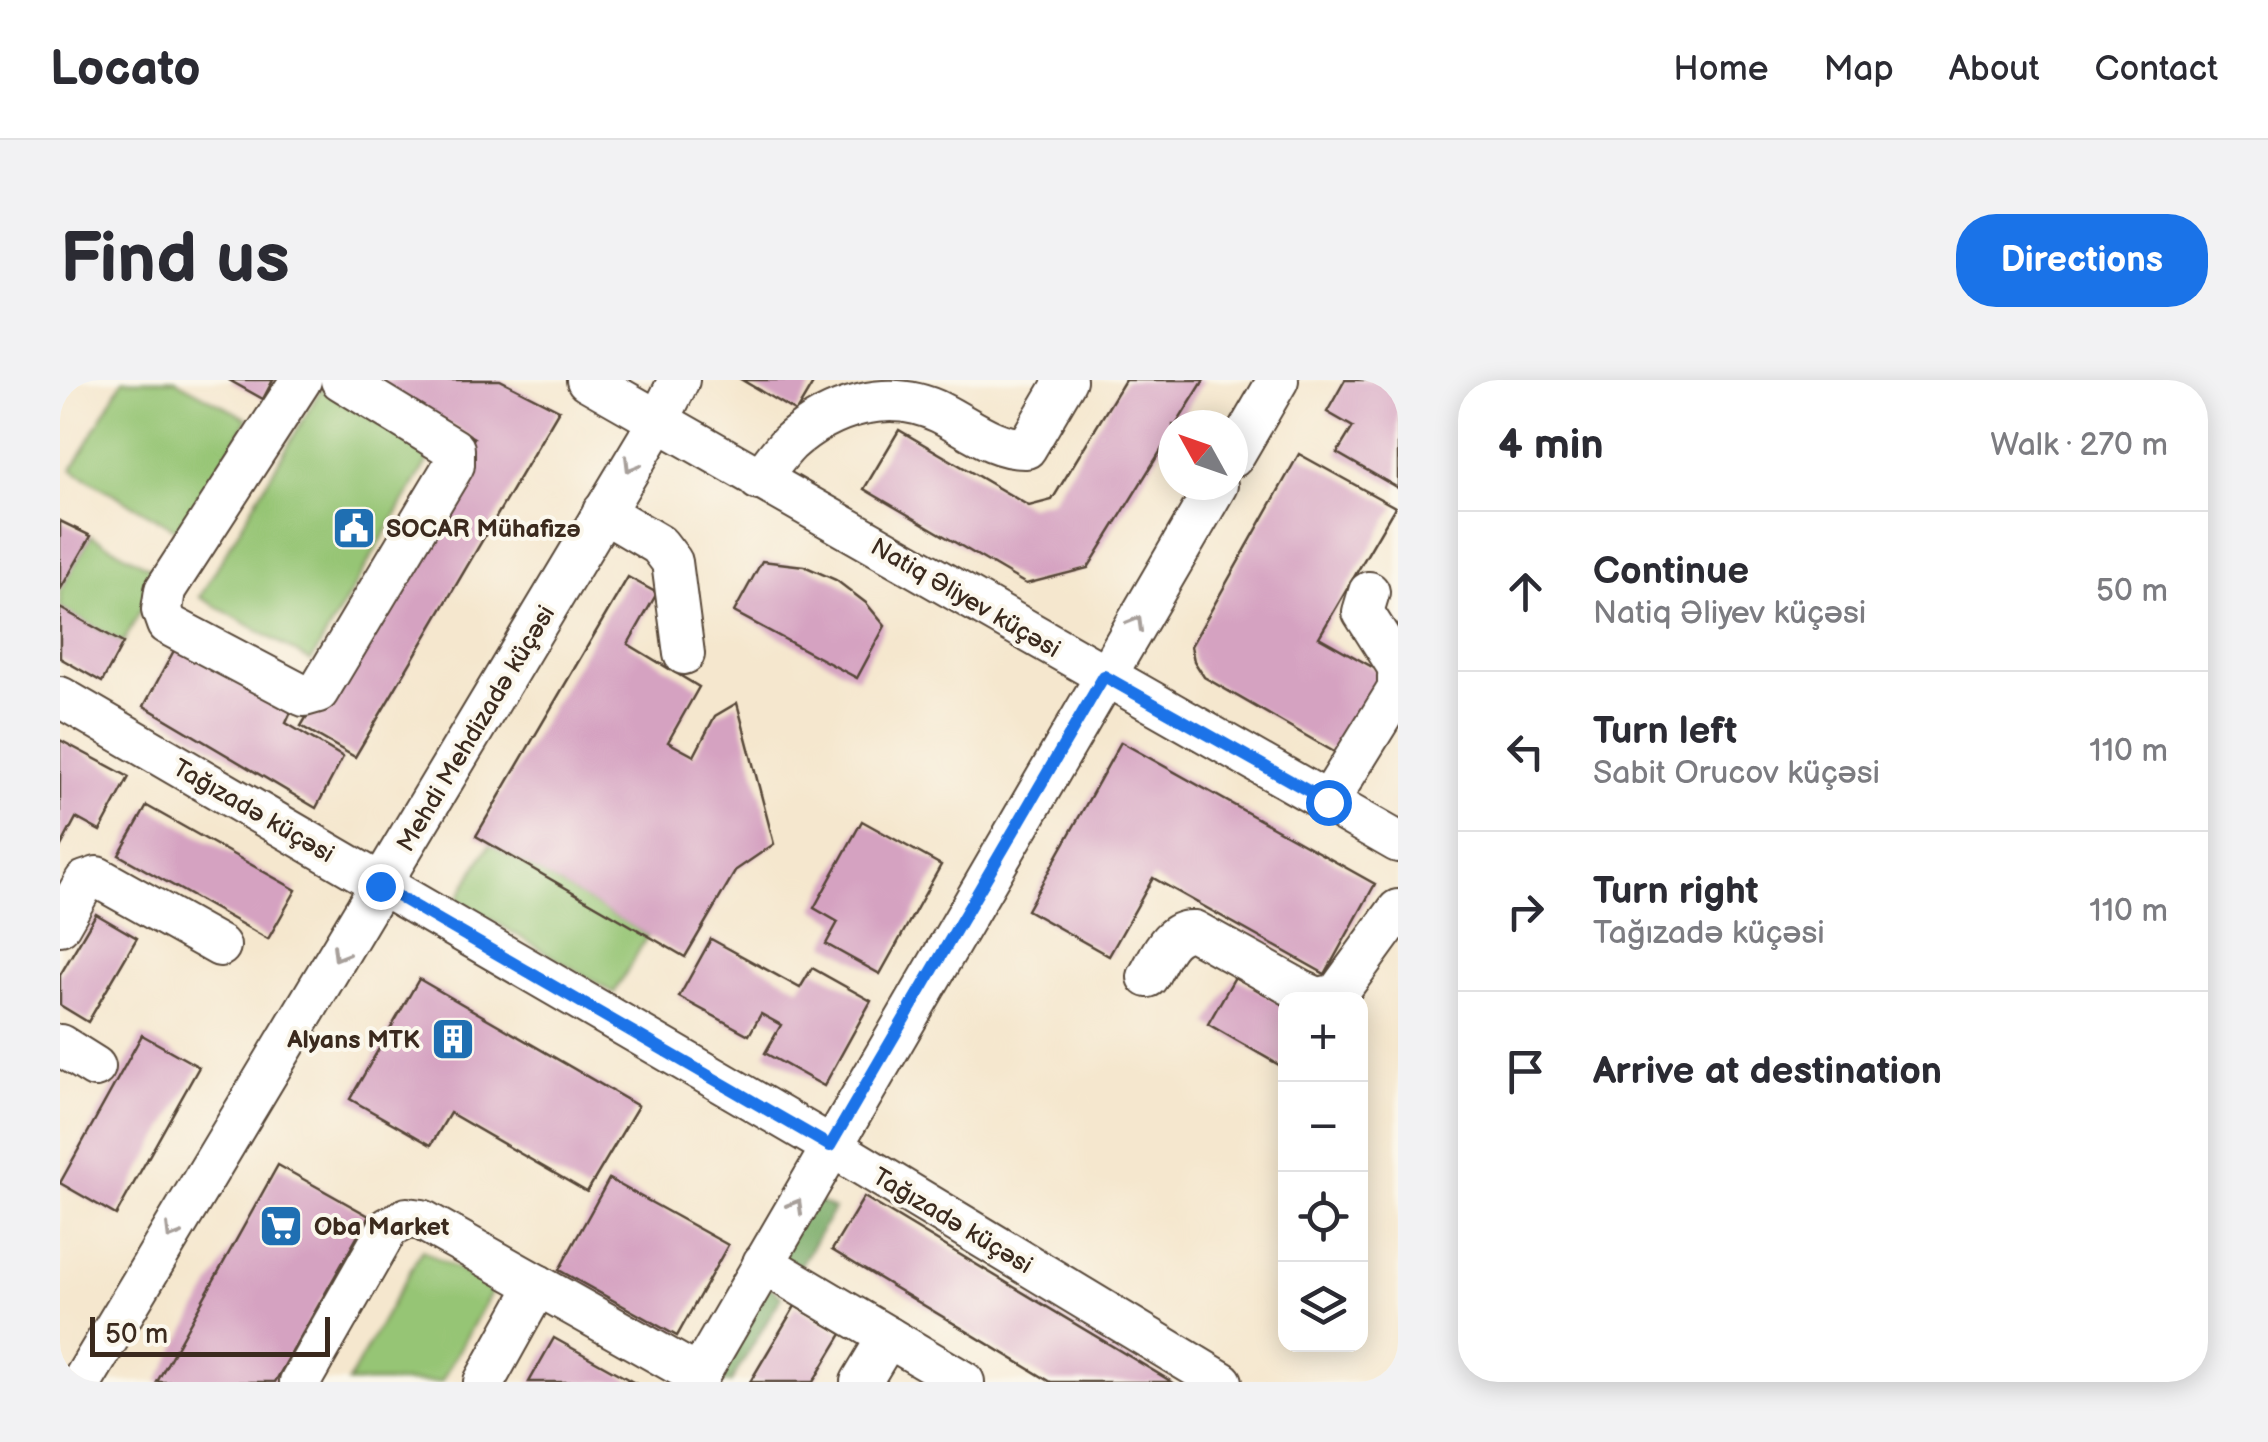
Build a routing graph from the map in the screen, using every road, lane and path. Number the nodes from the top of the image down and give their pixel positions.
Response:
1 (300, 380) edge
2 (341, 380) edge
3 (586, 380) edge
4 (679, 380) edge
5 (1066, 380) edge
6 (1278, 380) edge
7 (658, 422) junction
8 (1248, 431) edge
9 (759, 480) junction
10 (1207, 500) edge
11 (603, 512) junction
12 (1369, 592) dead end
13 (684, 654) dead end
14 (1398, 666) edge
15 (1104, 676) junction
16 (1398, 676) edge
17 (60, 698) edge
18 (1328, 802) junction
19 (1398, 842) edge
20 (380, 886) junction
21 (1398, 910) edge
22 (60, 925) edge
23 (220, 946) dead end
24 (1148, 976) dead end
25 (60, 1045) edge
26 (95, 1067) dead end
27 (830, 1146) junction
28 (764, 1263) junction
29 (538, 1285) junction
30 (888, 1337) junction
31 (697, 1379) edge
32 (82, 1382) edge
33 (300, 1382) edge
34 (484, 1382) edge
35 (861, 1382) edge
36 (964, 1382) edge
37 (1222, 1382) edge

1 - 2 street
3 - 7 street, Natiq Əliyev küçəsi
4 - 7 street, Mehdi Mehdizadə küçəsi
5 - 9 street
6 - 8 street
7 - 9 street, Natiq Əliyev küçəsi
7 -> 11 street, Mehdi Mehdizadə küçəsi
9 - 15 street, Natiq Əliyev küçəsi
15 -> 10 street
11 - 13 street
11 - 20 street, Mehdi Mehdizadə küçəsi
12 - 14 street
15 - 18 street, Natiq Əliyev küçəsi
15 - 27 street
16 - 18 street
17 - 20 street, Tağızadə küçəsi
18 - 19 street, Natiq Əliyev küçəsi
20 - 27 street, Tağızadə küçəsi
20 -> 32 street, Mehdi Mehdizadə küçəsi
21 - 24 street
22 - 23 street
25 - 26 street
28 -> 27 street
27 - 37 street, Tağızadə küçəsi
28 - 30 street
28 - 31 street
29 - 31 street
29 - 33 street
29 - 34 street
30 - 35 street
30 - 36 street

